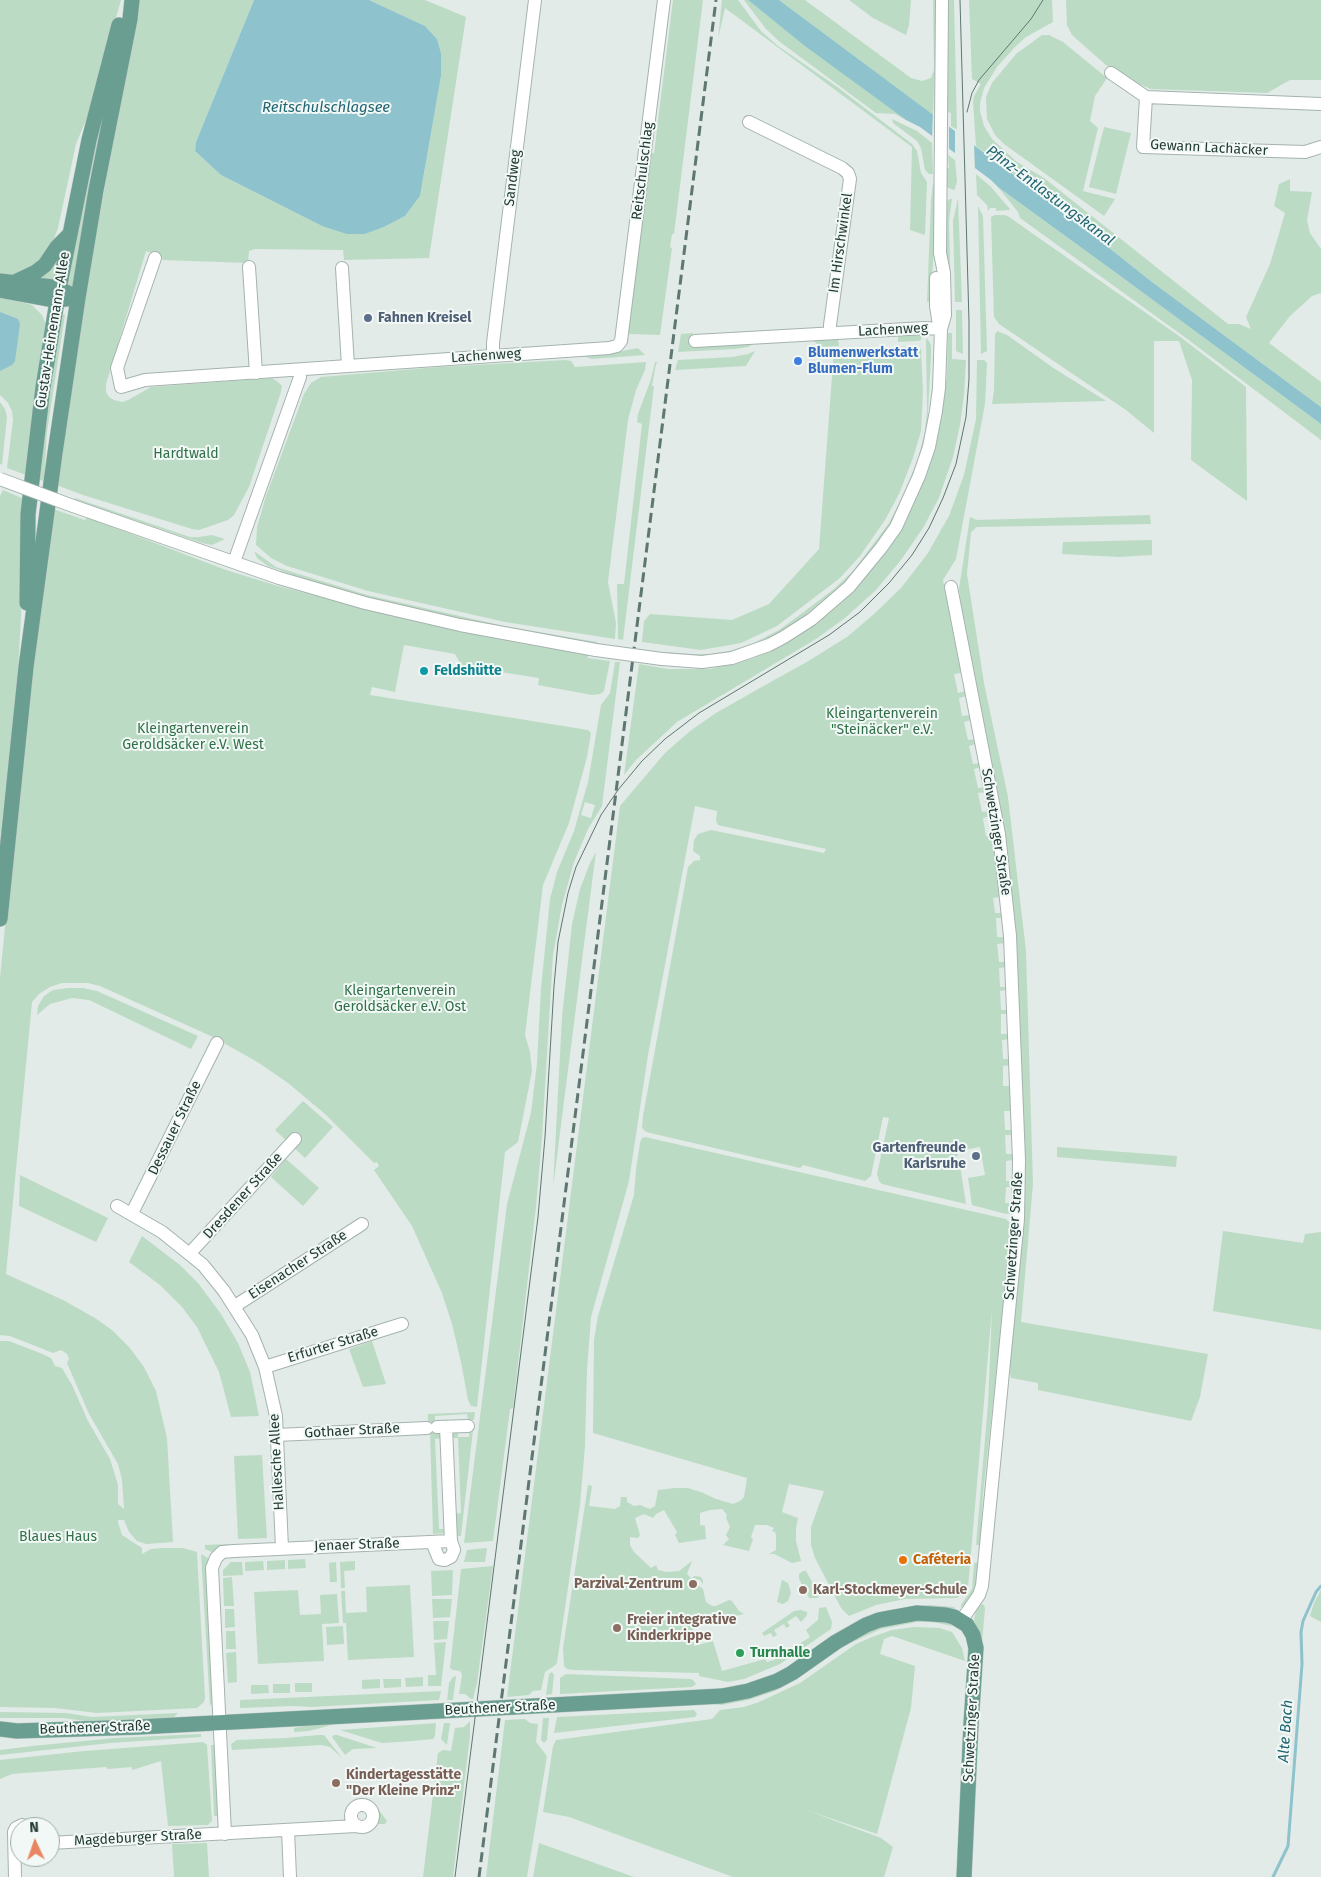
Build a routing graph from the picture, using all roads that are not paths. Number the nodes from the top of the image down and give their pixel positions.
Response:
1 (128, 0) edge
2 (132, 0) edge
3 (535, 0) edge
4 (664, 0) edge
5 (942, 0) edge
6 (1111, 73) dead end
7 (1146, 96) junction
8 (1321, 104) edge
9 (749, 122) dead end
10 (1321, 147) edge
11 (69, 235) junction
12 (154, 258) dead end
13 (249, 267) dead end
14 (342, 268) dead end
15 (0, 280) edge
16 (16, 282) junction
17 (0, 290) edge
18 (58, 294) junction
19 (33, 296) junction
20 (78, 298) junction
21 (941, 328) junction
22 (830, 333) junction
23 (52, 334) junction
24 (621, 341) joint
25 (695, 341) dead end
26 (493, 356) junction
27 (348, 366) junction
28 (299, 370) junction
29 (256, 373) junction
30 (0, 479) edge
31 (234, 562) junction
32 (951, 587) dead end
33 (26, 667) junction
34 (0, 919) edge
35 (218, 1042) dead end
36 (295, 1139) dead end
37 (118, 1206) dead end
38 (132, 1213) junction
39 (362, 1224) dead end
40 (190, 1254) junction
41 (235, 1306) junction
42 (402, 1324) dead end
43 (265, 1367) junction
44 (468, 1426) dead end
45 (436, 1427) junction
46 (277, 1435) junction
47 (451, 1541) junction
48 (432, 1542) junction
49 (282, 1548) junction
50 (962, 1621) junction
51 (219, 1723) junction
52 (0, 1728) edge
53 (17, 1731) junction
54 (0, 1737) edge
55 (356, 1826) dead end
56 (288, 1830) junction
57 (225, 1834) junction
58 (60, 1842) edge
59 (290, 1877) edge
60 (964, 1877) edge

1 - 11 main road, Gustav-Heinemann-Allee
2 - 20 main road, Gustav-Heinemann-Allee
3 - 26 street, Sandweg
4 - 24 street, Reitschulschlag
5 - 21 street
6 - 7 street
7 - 8 street
7 - 10 street, Gewann Lachäcker
9 - 22 street, Im Hirschwinkel
11 - 16 main road
11 - 18 main road, Gustav-Heinemann-Allee
12 - 29 street, Lachenweg
13 - 29 street
14 - 27 street
15 - 16 main road
16 - 18 main road
17 - 19 main road
18 - 19 main road
18 - 20 main road
18 - 23 main road, Gustav-Heinemann-Allee
19 - 23 main road
20 - 33 main road, Gustav-Heinemann-Allee
21 - 22 street, Lachenweg
21 - 31 street, bridge
22 - 25 street, Lachenweg
23 - 33 main road, Gustav-Heinemann-Allee
24 - 26 street, Lachenweg
26 - 27 street, Lachenweg
27 - 28 street, Lachenweg
28 - 29 street, Lachenweg
28 - 31 street
30 - 31 street, bridge
32 - 50 street, Schwetzinger Straße
33 - 34 main road, Gustav-Heinemann-Allee
35 - 38 street, Dessauer Straße
36 - 40 street, Dresdener Straße
37 - 38 street, Hallesche Allee
38 - 40 street, Hallesche Allee
39 - 41 street, Eisenacher Straße
40 - 41 street, Hallesche Allee
41 - 43 street, Hallesche Allee
42 - 43 street, Erfurter Straße
43 - 46 street, Hallesche Allee
44 - 45 street, Gothaer Straße
45 - 46 street, Gothaer Straße
45 - 47 street
46 - 49 street, Hallesche Allee
47 - 48 street, Jenaer Straße
47 - 48 street
48 - 49 street, Jenaer Straße
49 - 51 street
50 - 51 main road, Beuthener Straße
50 - 60 main road, Schwetzinger Straße
51 - 53 main road, Beuthener Straße
51 - 57 street
52 - 53 main road, Beuthener Straße
53 - 54 main road, Beuthener Straße
55 - 56 street, Magdeburger Straße
56 - 57 street, Magdeburger Straße
56 - 59 street
57 - 58 street, Magdeburger Straße

